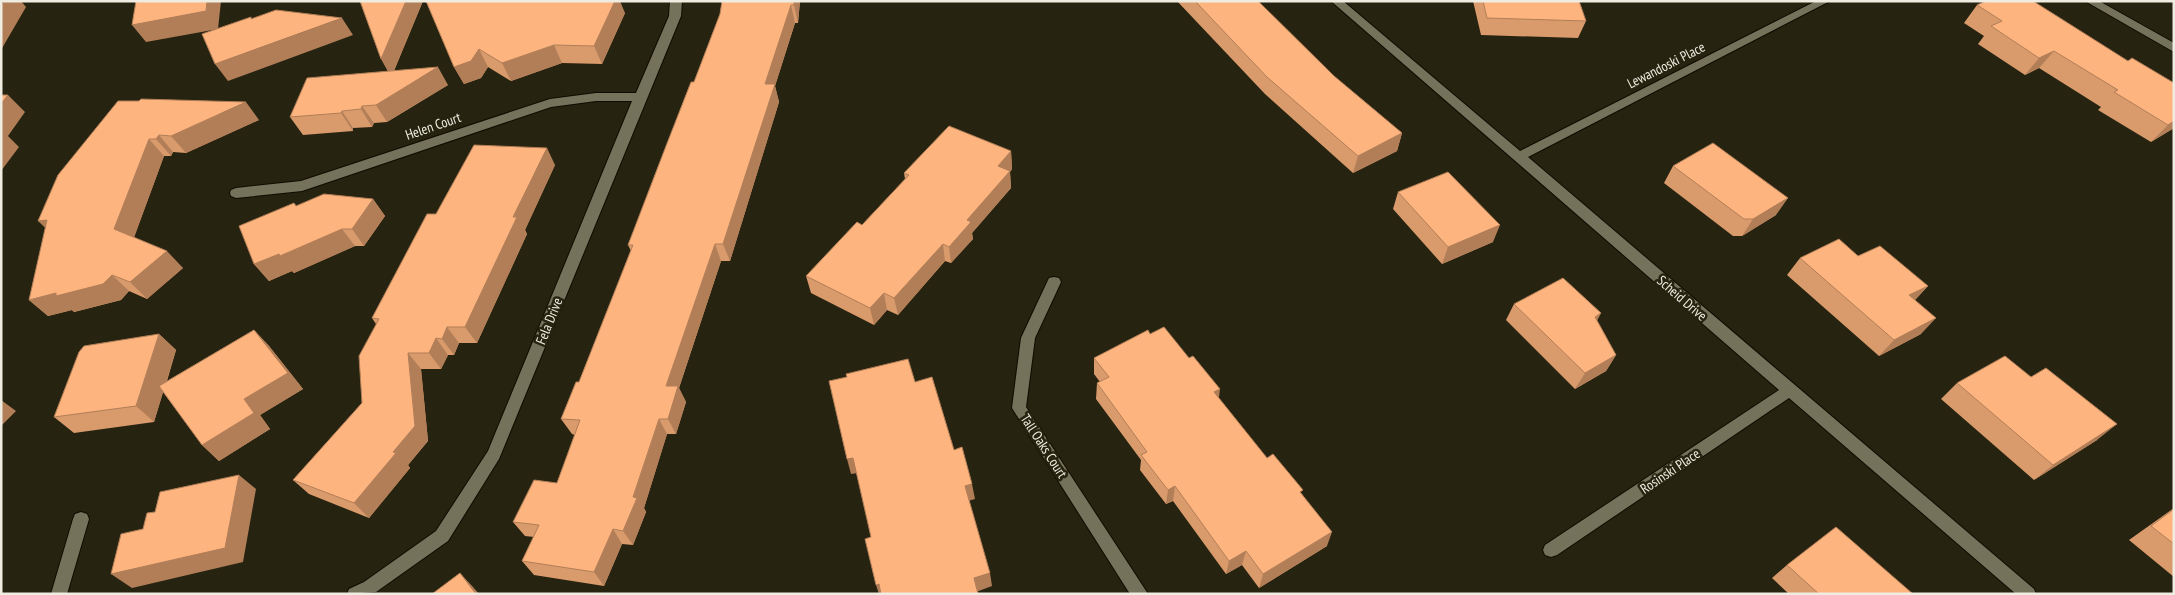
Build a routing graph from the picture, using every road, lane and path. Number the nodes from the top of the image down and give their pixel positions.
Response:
1 (676, 1) edge
2 (1336, 1) edge
3 (1825, 1) edge
4 (2090, 1) edge
5 (2174, 48) edge
6 (640, 97) junction
7 (1520, 156) junction
8 (236, 192) dead end
9 (1054, 282) dead end
10 (1788, 391) junction
11 (81, 518) dead end
12 (1551, 550) dead end
13 (59, 594) edge
14 (356, 594) edge
15 (1140, 594) edge
16 (2028, 594) edge

1 - 6 street, Fela Drive
2 - 7 street, Scheid Drive
3 - 7 street, Lewandoski Place
4 - 5 street
6 - 8 street, Helen Court
6 - 14 street, Fela Drive
7 - 10 street, Scheid Drive
9 - 15 street, Tall Oaks Court
10 - 12 street, Rosinski Place
10 - 16 street, Scheid Drive
11 - 13 street

